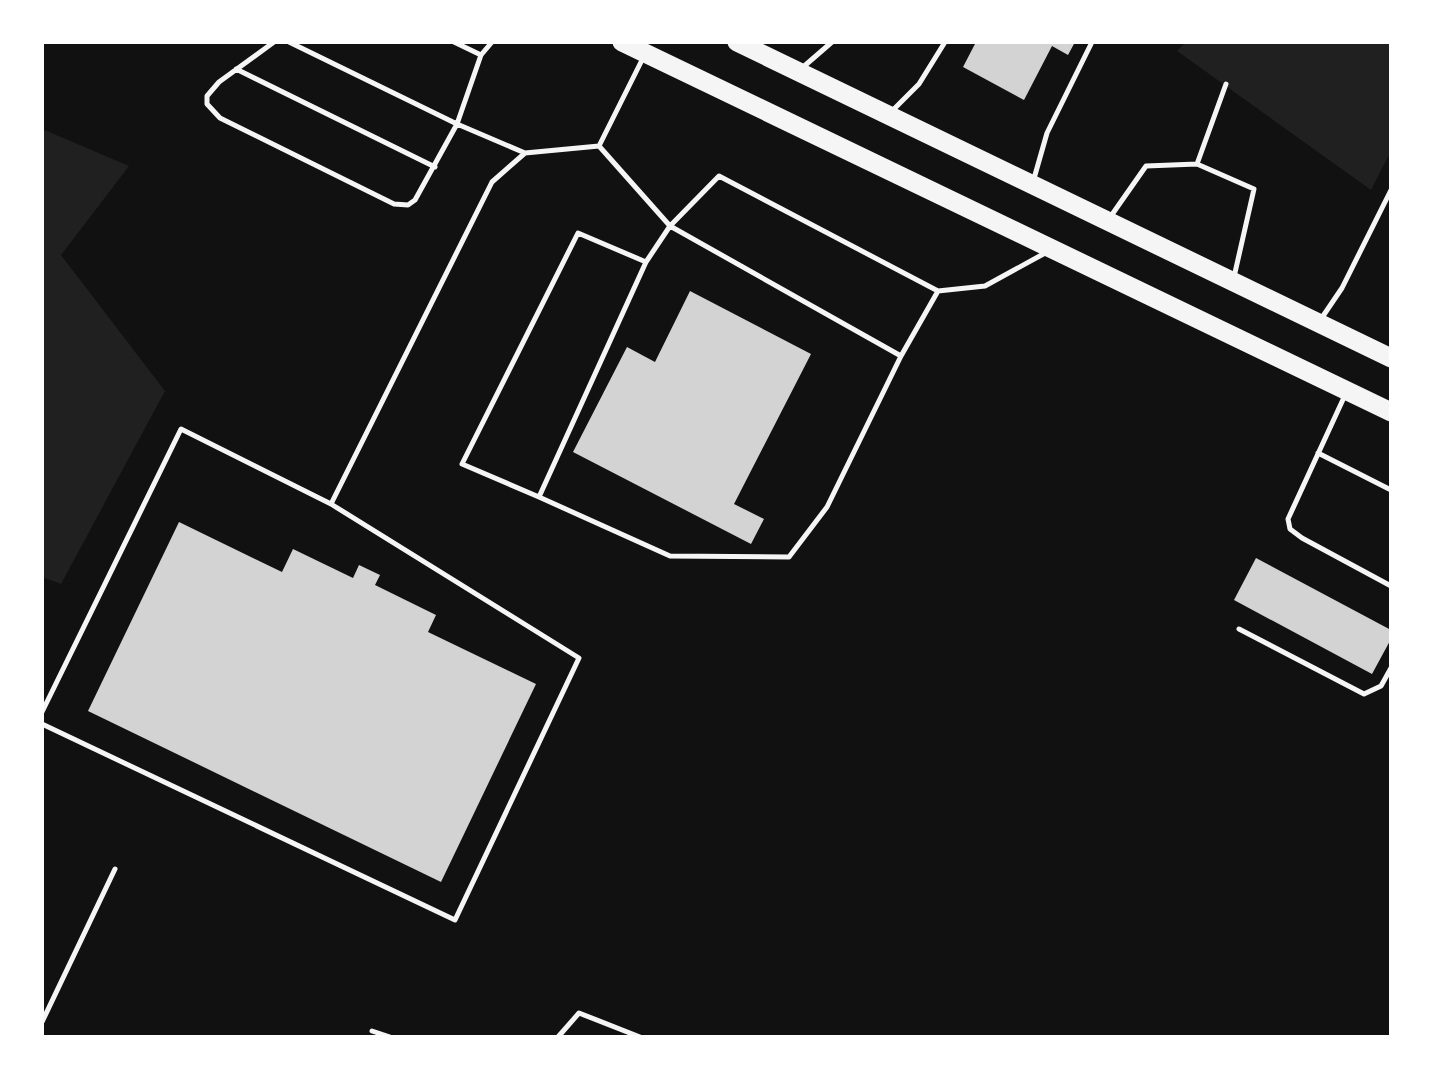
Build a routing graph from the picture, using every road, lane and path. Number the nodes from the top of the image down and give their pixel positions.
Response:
1 (274, 42) edge
2 (289, 42) edge
3 (454, 42) edge
4 (492, 42) edge
5 (622, 42) edge
6 (737, 42) edge
7 (832, 42) edge
8 (945, 42) edge
9 (1091, 42) edge
10 (645, 53) junction
11 (481, 55) junction
12 (236, 69) junction
13 (798, 72) junction
14 (1226, 84) dead end
15 (888, 115) junction
16 (457, 124) junction
17 (600, 146) junction
18 (525, 153) junction
19 (1197, 164) junction
20 (435, 167) junction
21 (1032, 185) junction
22 (1391, 190) edge
23 (1107, 221) junction
24 (670, 226) junction
25 (1055, 247) junction
26 (646, 262) junction
27 (1233, 282) junction
28 (938, 291) junction
29 (1318, 323) junction
30 (901, 356) junction
31 (1391, 358) edge
32 (1348, 390) junction
33 (1391, 412) edge
34 (1318, 453) junction
35 (1391, 490) edge
36 (539, 497) junction
37 (331, 504) junction
38 (1391, 586) edge
39 (1239, 629) dead end
40 (1391, 668) edge
41 (42, 712) edge
42 (42, 724) edge
43 (115, 869) dead end
44 (42, 1022) edge
45 (372, 1031) dead end
46 (390, 1037) edge
47 (558, 1037) edge
48 (640, 1037) edge

1 - 12 lane
2 - 16 lane
3 - 11 lane
4 - 11 lane
5 - 10 highway
6 - 13 highway
7 - 13 lane
8 - 15 lane
9 - 21 lane
10 - 17 lane
10 - 25 highway
11 - 16 lane
12 - 20 lane
12 - 20 lane
13 - 15 highway
14 - 19 lane
15 - 21 highway
16 - 18 lane
16 - 20 lane
17 - 18 lane
17 - 24 lane
18 - 37 lane
19 - 23 lane
19 - 27 lane
21 - 23 highway
22 - 29 lane
23 - 27 highway
24 - 26 lane
24 - 28 lane
24 - 30 lane
25 - 28 lane
25 - 32 highway
26 - 36 lane
26 - 36 lane
27 - 29 highway
28 - 30 lane
29 - 31 highway
30 - 36 lane
32 - 33 highway
32 - 34 lane
34 - 35 lane
34 - 38 lane
37 - 41 lane
37 - 42 lane
39 - 40 lane
43 - 44 lane
45 - 46 lane
47 - 48 lane

